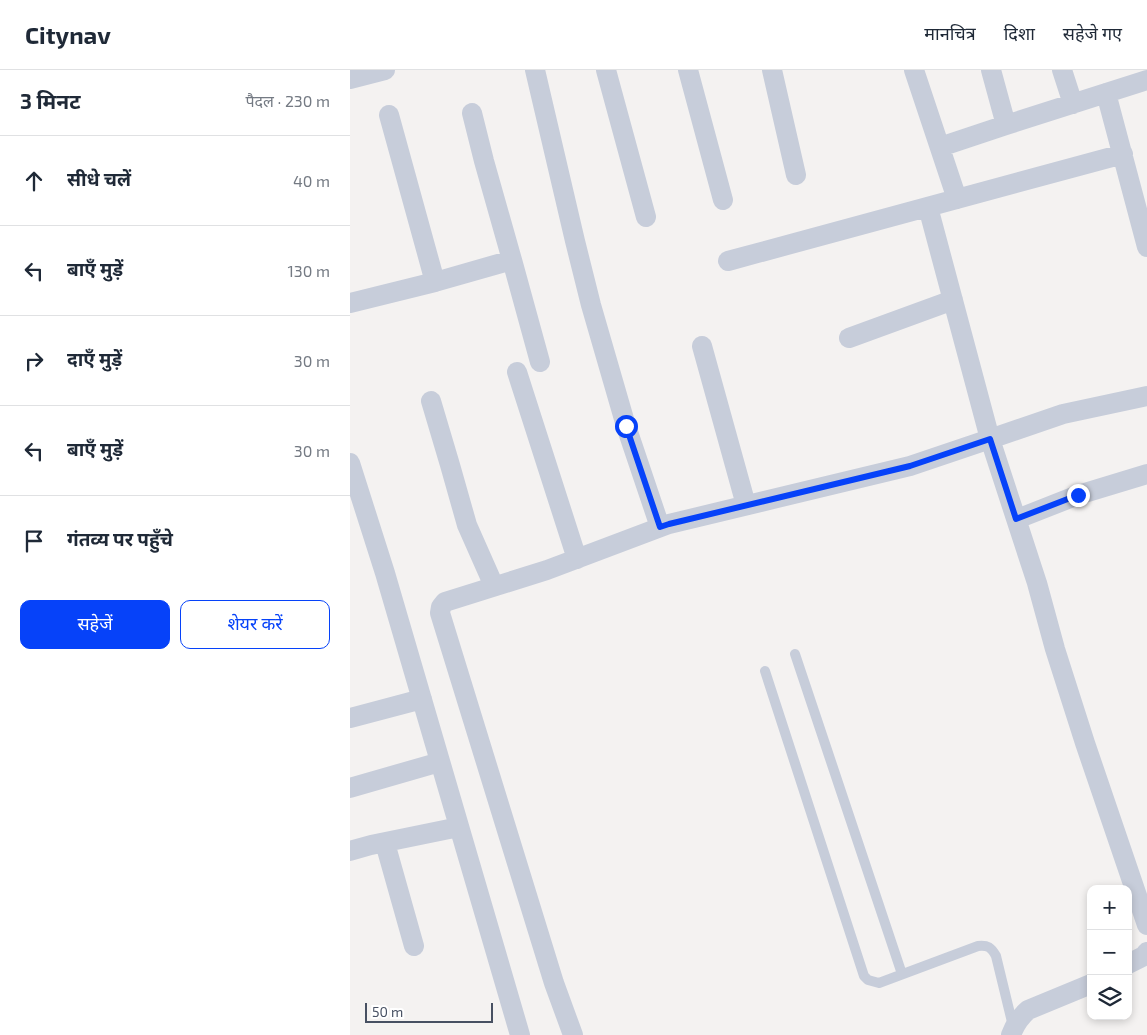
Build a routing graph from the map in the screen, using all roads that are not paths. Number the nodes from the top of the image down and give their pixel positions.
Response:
1 (385, 70) edge
2 (535, 70) edge
3 (606, 70) edge
4 (688, 70) edge
5 (772, 70) edge
6 (914, 70) edge
7 (991, 70) edge
8 (1062, 70) edge
9 (1133, 79) edge
10 (350, 80) edge
11 (1106, 93) junction
12 (1073, 104) junction
13 (472, 113) dead end
14 (389, 115) dead end
15 (1006, 125) junction
16 (940, 148) junction
17 (1123, 154) junction
18 (796, 175) dead end
19 (957, 199) junction
20 (723, 200) dead end
21 (928, 207) junction
22 (646, 217) dead end
23 (1147, 247) edge
24 (512, 260) junction
25 (728, 261) dead end
26 (435, 282) junction
27 (953, 300) junction
28 (350, 303) edge
29 (849, 338) dead end
30 (702, 346) dead end
31 (540, 362) dead end
32 (517, 372) dead end
33 (1147, 396) edge
34 (431, 401) dead end
35 (990, 439) junction
36 (350, 463) edge
37 (1147, 474) edge
38 (746, 506) junction
39 (1016, 519) junction
40 (660, 527) junction
41 (578, 559) junction
42 (494, 586) junction
43 (795, 654) dead end
44 (764, 671) dead end
45 (422, 699) junction
46 (350, 718) edge
47 (440, 762) junction
48 (350, 788) edge
49 (459, 828) junction
50 (385, 843) junction
51 (350, 851) edge
52 (1147, 925) edge
53 (414, 946) dead end
54 (1147, 952) edge
55 (1132, 962) edge
56 (902, 974) junction
57 (1087, 986) edge
58 (1012, 1032) edge
59 (520, 1035) edge
60 (573, 1035) edge

1 - 10 street
2 - 40 street
3 - 22 street
4 - 20 street
5 - 18 street
6 - 16 street
7 - 15 street
8 - 12 street
9 - 11 street
11 - 12 street
11 - 17 street
12 - 15 street
13 - 24 street
14 - 26 street
15 - 16 street
16 - 19 street
17 - 19 street
17 - 23 street
19 - 21 street
21 - 25 street
21 - 27 street
24 - 26 street
24 - 31 street
26 - 28 street
27 - 29 street
27 - 35 street
30 - 38 street
32 - 41 street
33 - 35 street
34 - 42 street
35 - 38 street
35 - 39 street
36 - 45 street
37 - 39 street
38 - 40 street
39 - 52 street
40 - 41 street
41 - 42 street
42 - 60 street
43 - 56 lane
44 - 56 lane
45 - 46 street
45 - 47 street
47 - 48 street
47 - 49 street
49 - 50 street
49 - 59 street
50 - 51 street
50 - 53 street
54 - 55 street
56 - 58 lane
57 - 58 street

